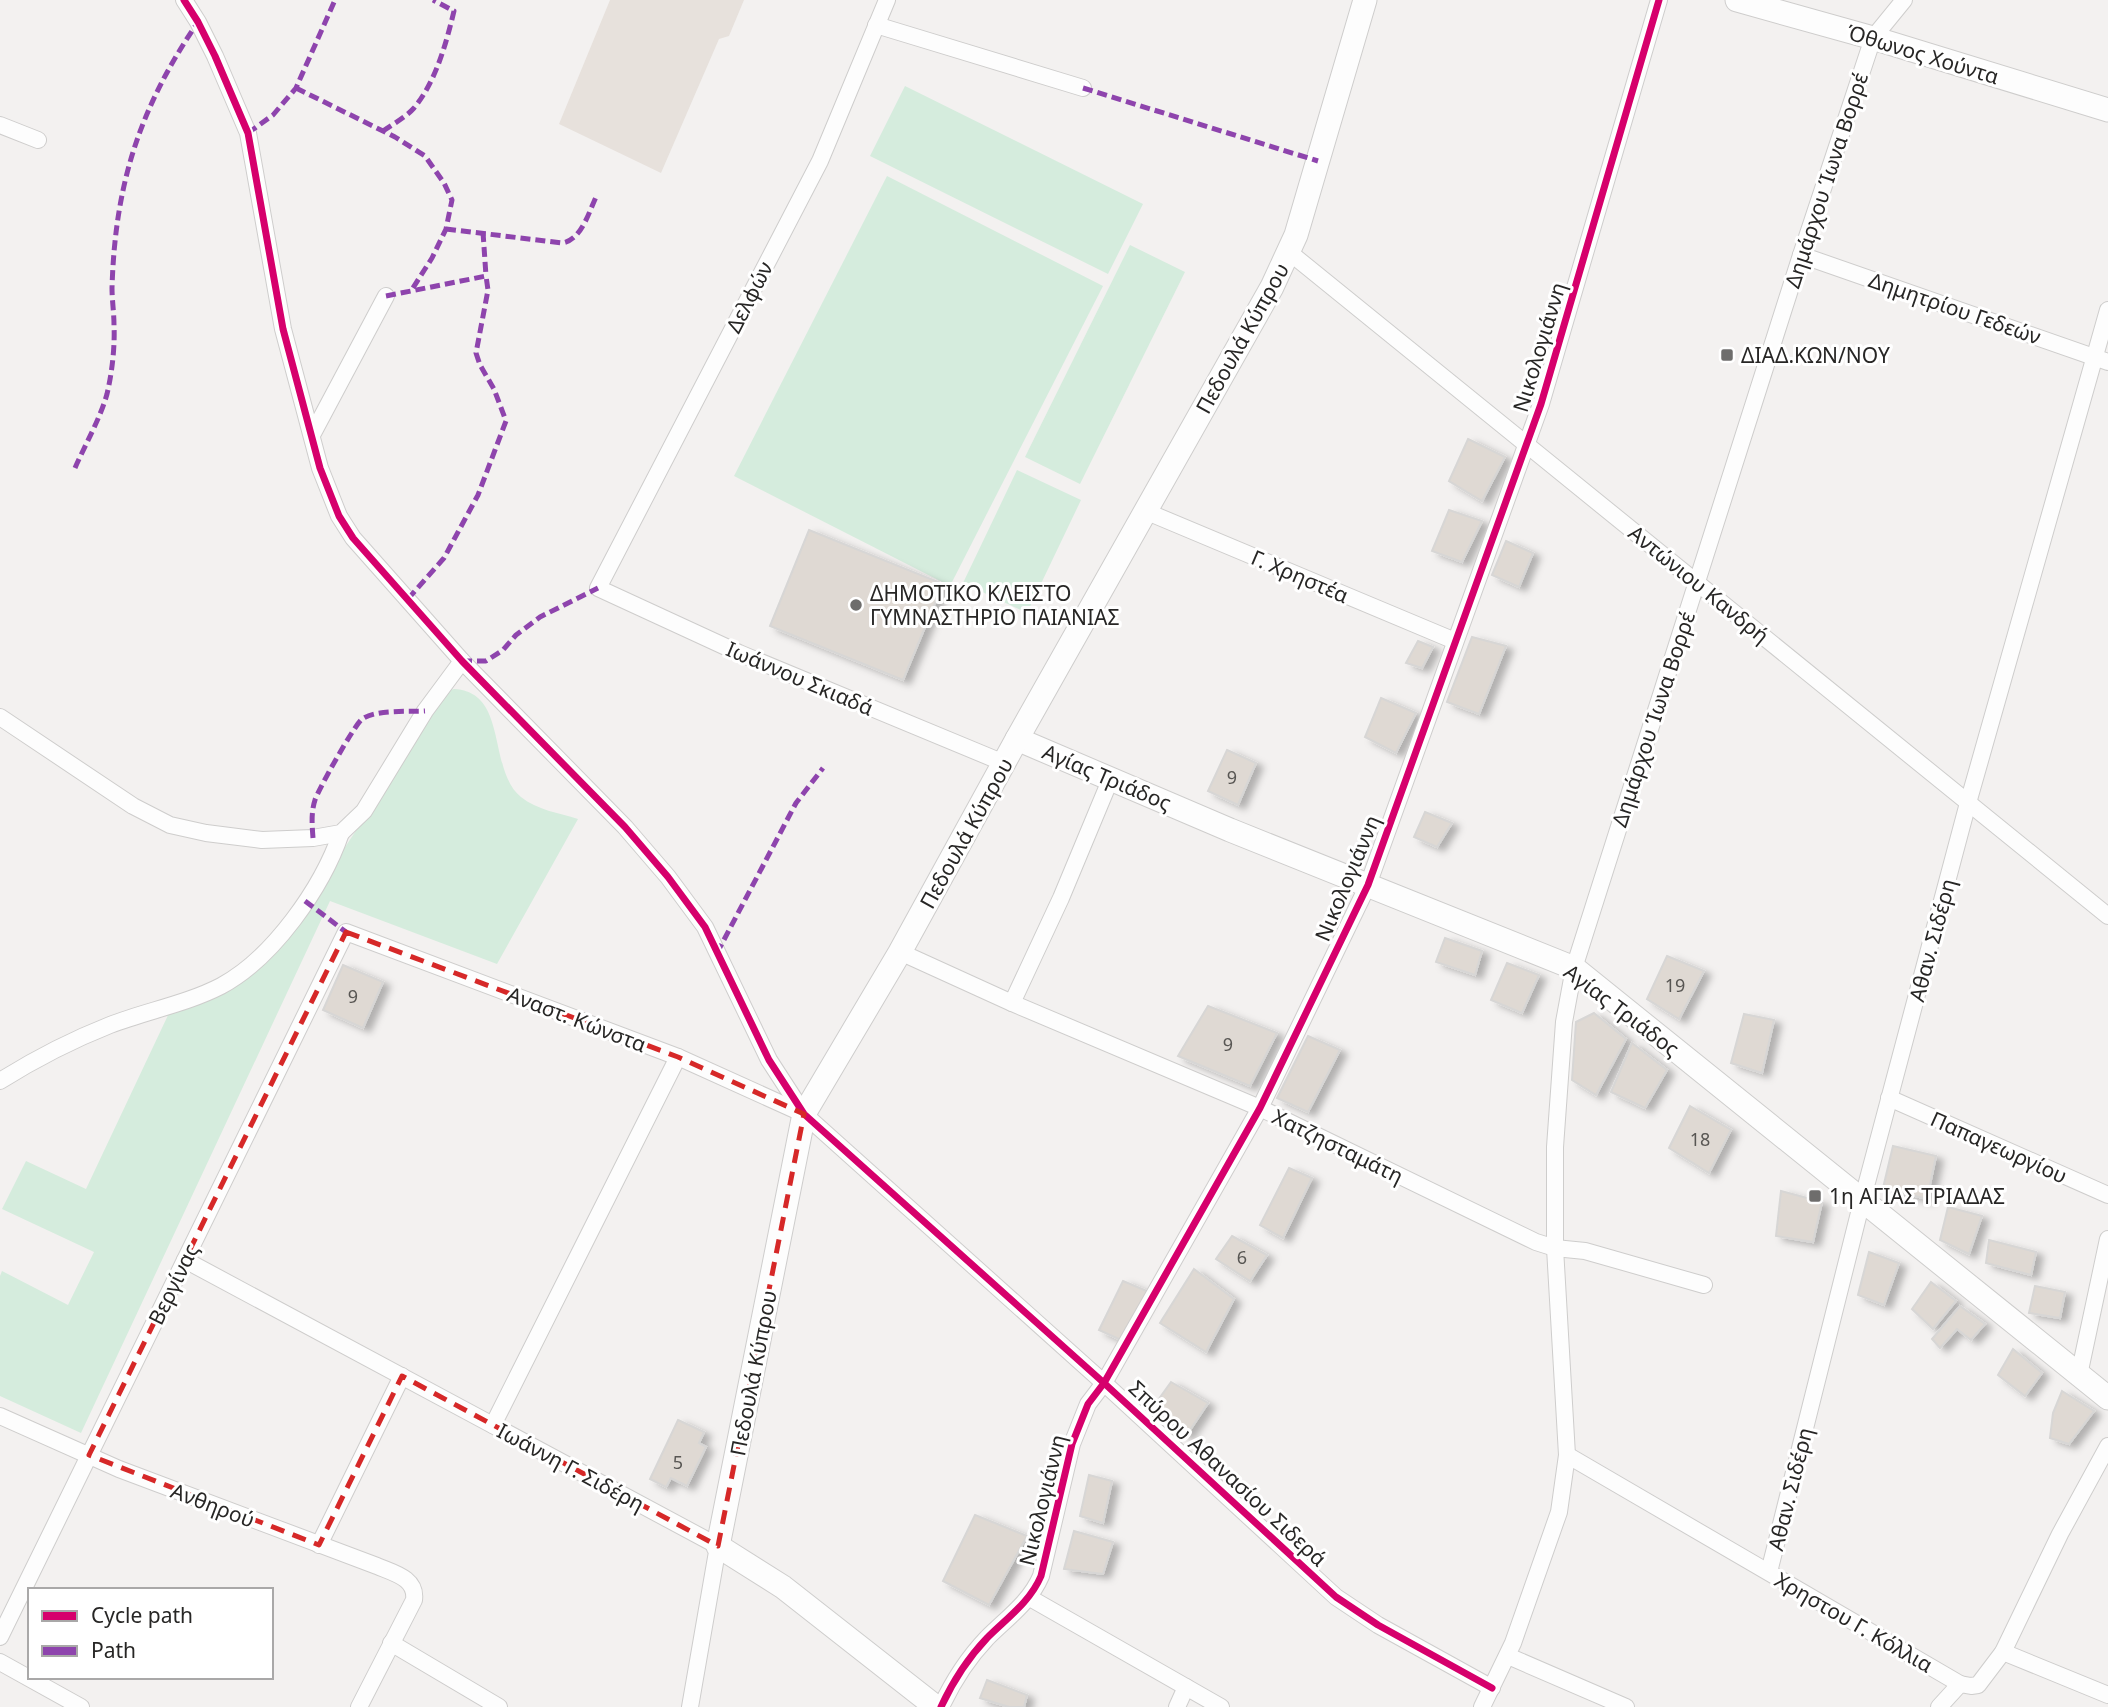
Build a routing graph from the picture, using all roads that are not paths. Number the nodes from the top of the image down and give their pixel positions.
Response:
1 (184, 0) edge
2 (887, 0) edge
3 (1365, 0) edge
4 (1659, 0) edge
5 (1737, 0) edge
6 (1904, 0) edge
7 (876, 25) junction
8 (1873, 38) junction
9 (1083, 88) dead end
10 (2108, 110) edge
11 (0, 125) edge
12 (38, 140) dead end
13 (1289, 252) junction
14 (1801, 255) junction
15 (386, 296) dead end
16 (2108, 310) edge
17 (2101, 360) edge
18 (312, 435) junction
19 (1527, 445) junction
20 (1145, 511) junction
21 (1696, 582) junction
22 (598, 588) joint
23 (1455, 641) junction
24 (462, 662) junction
25 (0, 717) edge
26 (1017, 739) junction
27 (1004, 763) junction
28 (1111, 778) junction
29 (1968, 803) junction
30 (341, 833) junction
31 (1368, 885) junction
32 (2108, 916) edge
33 (346, 932) joint
34 (900, 952) junction
35 (1574, 968) junction
36 (1012, 1003) junction
37 (678, 1058) junction
38 (0, 1081) edge
39 (1889, 1098) junction
40 (1260, 1108) junction
41 (804, 1114) junction
42 (2108, 1195) edge
43 (1862, 1201) junction
44 (2108, 1239) edge
45 (1555, 1248) junction
46 (185, 1260) junction
47 (1704, 1285) dead end
48 (2079, 1375) junction
49 (402, 1376) junction
50 (1104, 1383) junction
51 (2108, 1398) edge
52 (0, 1416) edge
53 (493, 1425) junction
54 (2108, 1446) edge
55 (89, 1455) junction
56 (1567, 1455) junction
57 (320, 1545) junction
58 (718, 1546) junction
59 (1769, 1572) junction
60 (1030, 1598) junction
61 (0, 1637) edge
62 (391, 1643) junction
63 (2003, 1652) junction
64 (1508, 1656) junction
65 (0, 1661) edge
66 (28, 1677) edge
67 (32, 1679) edge
68 (1960, 1684) junction
69 (1186, 1687) junction
70 (1492, 1688) junction
71 (2108, 1695) edge
72 (81, 1707) edge
73 (359, 1707) edge
74 (499, 1707) edge
75 (690, 1707) edge
76 (939, 1707) edge
77 (1177, 1707) edge
78 (1221, 1707) edge
79 (1482, 1707) edge
80 (1626, 1707) edge
81 (1938, 1707) edge

1 - 18 street
2 - 7 street, Δελφών
3 - 13 street, Πεδουλά Κύπρου
4 - 19 street, Νικολογιάννη
5 - 8 street, Όθωνος Χούντα
6 - 8 street, Δημάρχου Ίωνα Βορρέ
7 - 9 street
7 - 22 street, Δελφών
8 - 10 street, Όθωνος Χούντα
8 - 14 street, Δημάρχου Ίωνα Βορρέ
11 - 12 street
13 - 19 street, Αντώνιου Κανδρή
13 - 20 street, Πεδουλά Κύπρου
14 - 17 street, Δημητρίου Γεδεών
14 - 21 street, Δημάρχου Ίωνα Βορρέ
15 - 18 street
16 - 17 street, Αθαν. Σιδέρη
17 - 29 street, Αθαν. Σιδέρη
18 - 24 street
19 - 21 street, Αντώνιου Κανδρή
19 - 23 street, Νικολογιάννη
20 - 23 street, Γ. Χρηστέα
20 - 26 street, Πεδουλά Κύπρου
21 - 29 street, Αντώνιου Κανδρή
21 - 35 street, Δημάρχου Ίωνα Βορρέ
22 - 27 street, Ιωάννου Σκιαδά
23 - 31 street, Νικολογιάννη
24 - 30 street
24 - 41 street
25 - 30 street
26 - 27 street, Πεδουλά Κύπρου
26 - 28 street, Αγίας Τριάδος
27 - 34 street, Πεδουλά Κύπρου
28 - 31 street, Αγίας Τριάδος
28 - 36 street
29 - 32 street, Αντώνιου Κανδρή
29 - 39 street, Αθαν. Σιδέρη
30 - 38 street
31 - 35 street, Αγίας Τριάδος
31 - 40 street, Νικολογιάννη
33 - 37 street, Αναστ. Κώνστα
33 - 46 street, Βεργίνας
34 - 36 street, Χατζησταμάτη
34 - 41 street, Πεδουλά Κύπρου
35 - 43 street, Αγίας Τριάδος
35 - 45 street, Δημάρχου Ίωνα Βορρέ
36 - 40 street, Χατζησταμάτη
37 - 41 street, Αναστ. Κώνστα
37 - 53 street
39 - 42 street, Παπαγεωργίου
39 - 43 street, Αθαν. Σιδέρη
40 - 45 street, Χατζησταμάτη
40 - 50 street, Νικολογιάννη
41 - 50 street, Σπύρου Αθανασίου Σιδερά
41 - 58 street, Πεδουλά Κύπρου
43 - 48 street, Αγίας Τριάδος
43 - 59 street, Αθαν. Σιδέρη
44 - 48 street
45 - 47 street, Χατζησταμάτη
45 - 56 street, Δημάρχου Ίωνα Βορρέ
46 - 49 street, Ιωάννη Γ. Σιδέρη
46 - 55 street, Βεργίνας
48 - 51 street, Αγίας Τριάδος
49 - 53 street, Ιωάννη Γ. Σιδέρη
49 - 57 street
50 - 60 street, Νικολογιάννη
50 - 70 street, Σπύρου Αθανασίου Σιδερά
52 - 55 street, Ανθηρού
53 - 58 street, Ιωάννη Γ. Σιδέρη
54 - 63 street
55 - 57 street, Ανθηρού
55 - 61 street, Βεργίνας
56 - 59 street, Χρηστου Γ. Κόλλια
56 - 64 street, Δημάρχου Ίωνα Βορρέ
57 - 62 street, Ανθηρού
58 - 75 street, Πεδουλά Κύπρου
58 - 76 street, Ιωάννη Γ. Σιδέρη
59 - 68 street, Χρηστου Γ. Κόλλια
60 - 69 street
60 - 76 street, Νικολογιάννη
62 - 73 street
62 - 74 street
63 - 68 street
63 - 71 street
64 - 70 street, Δημάρχου Ίωνα Βορρέ
64 - 80 street
65 - 66 street
67 - 72 street
68 - 81 street
69 - 77 street
69 - 78 street
70 - 79 street, Δημάρχου Ίωνα Βορρέ

